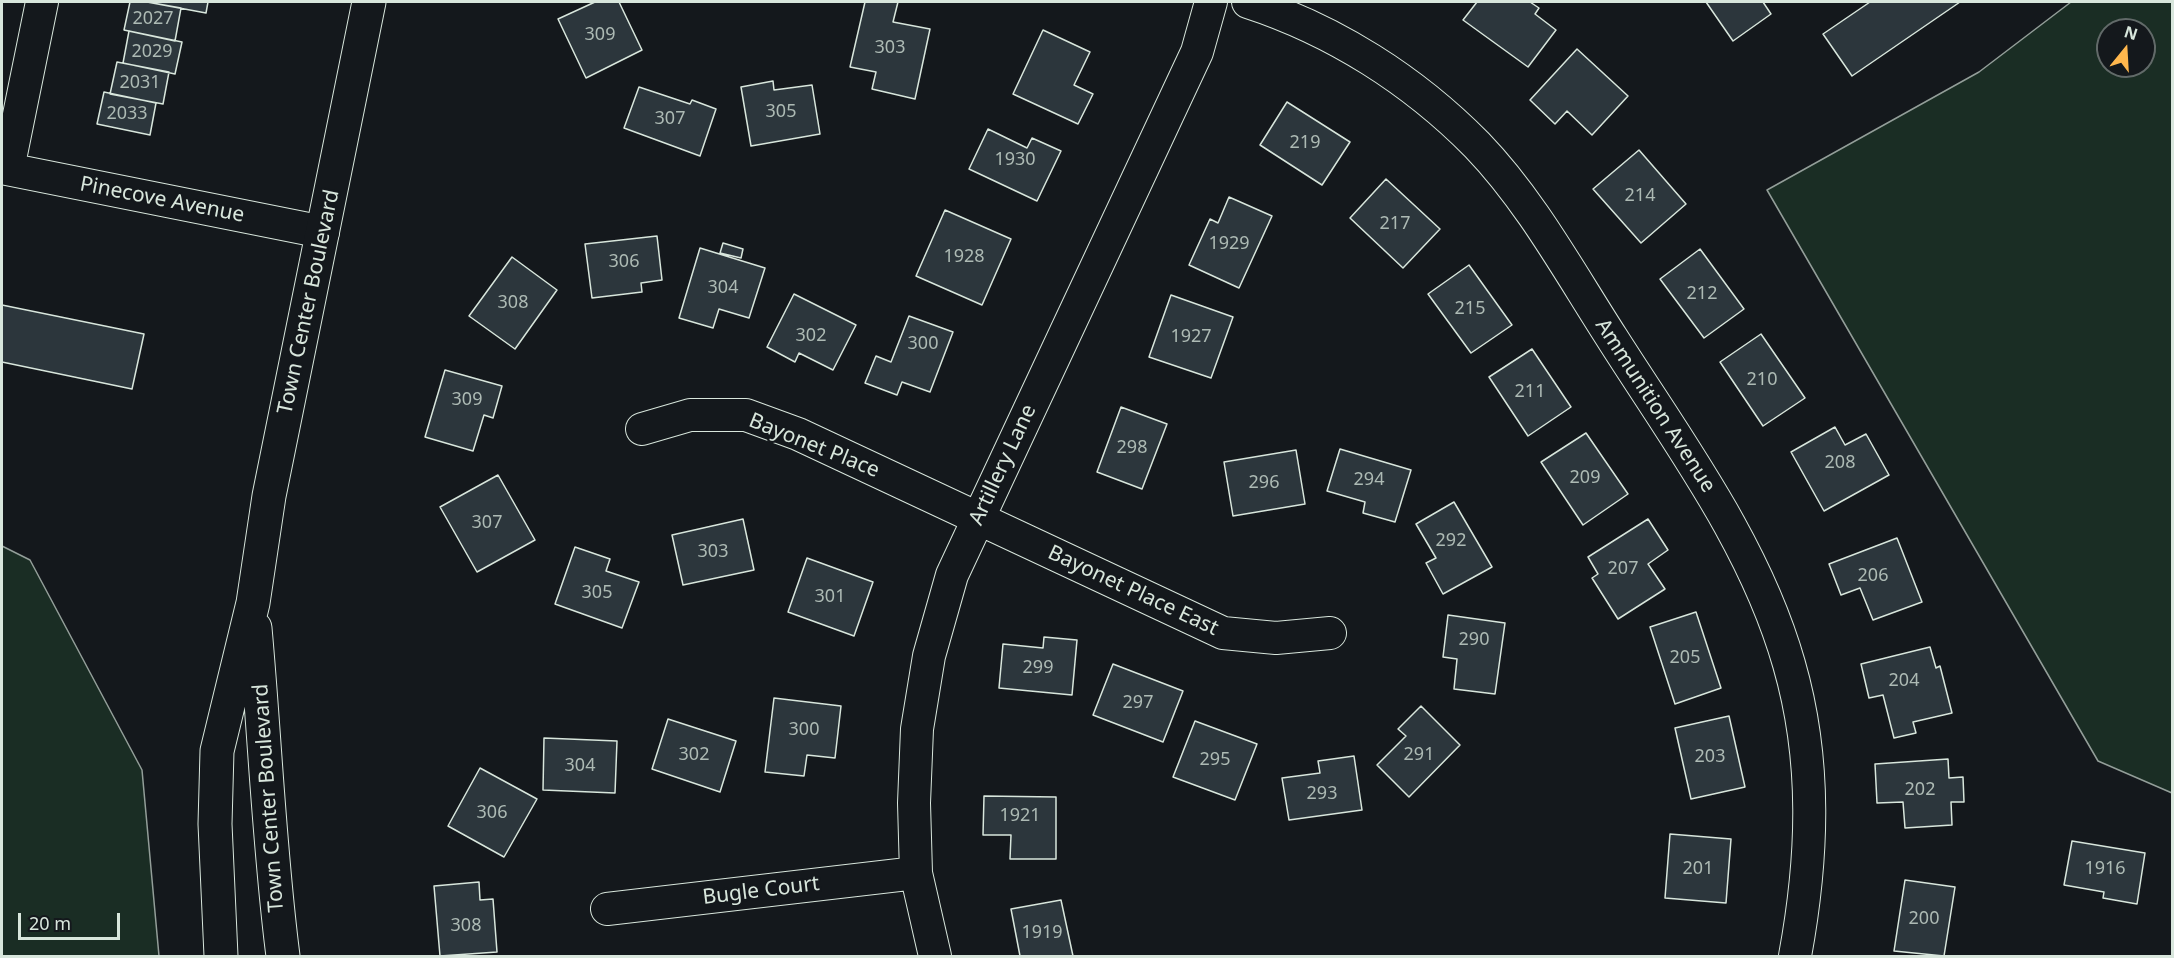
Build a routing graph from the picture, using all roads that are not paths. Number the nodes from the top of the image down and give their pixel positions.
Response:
1 (42, 2) edge
2 (369, 2) edge
3 (1211, 2) edge
4 (1248, 2) edge
5 (5, 168) edge
6 (323, 232) junction
7 (642, 429) dead end
8 (978, 519) junction
9 (253, 603) junction
10 (1330, 633) dead end
11 (916, 873) junction
12 (607, 909) dead end
13 (221, 957) edge
14 (283, 957) edge
15 (935, 957) edge
16 (1795, 957) edge

1 - 5 street
2 - 6 street, Town Center Boulevard
3 - 8 street, Artillery Lane
4 - 16 street, Ammunition Avenue
5 - 6 street, Pinecove Avenue
6 - 9 street, Town Center Boulevard
7 - 8 street, Bayonet Place
8 - 10 street, Bayonet Place East
8 - 11 street, Artillery Lane
9 - 13 street, Town Center Boulevard
9 - 14 street, Town Center Boulevard
11 - 12 street, Bugle Court
11 - 15 street, Artillery Lane

